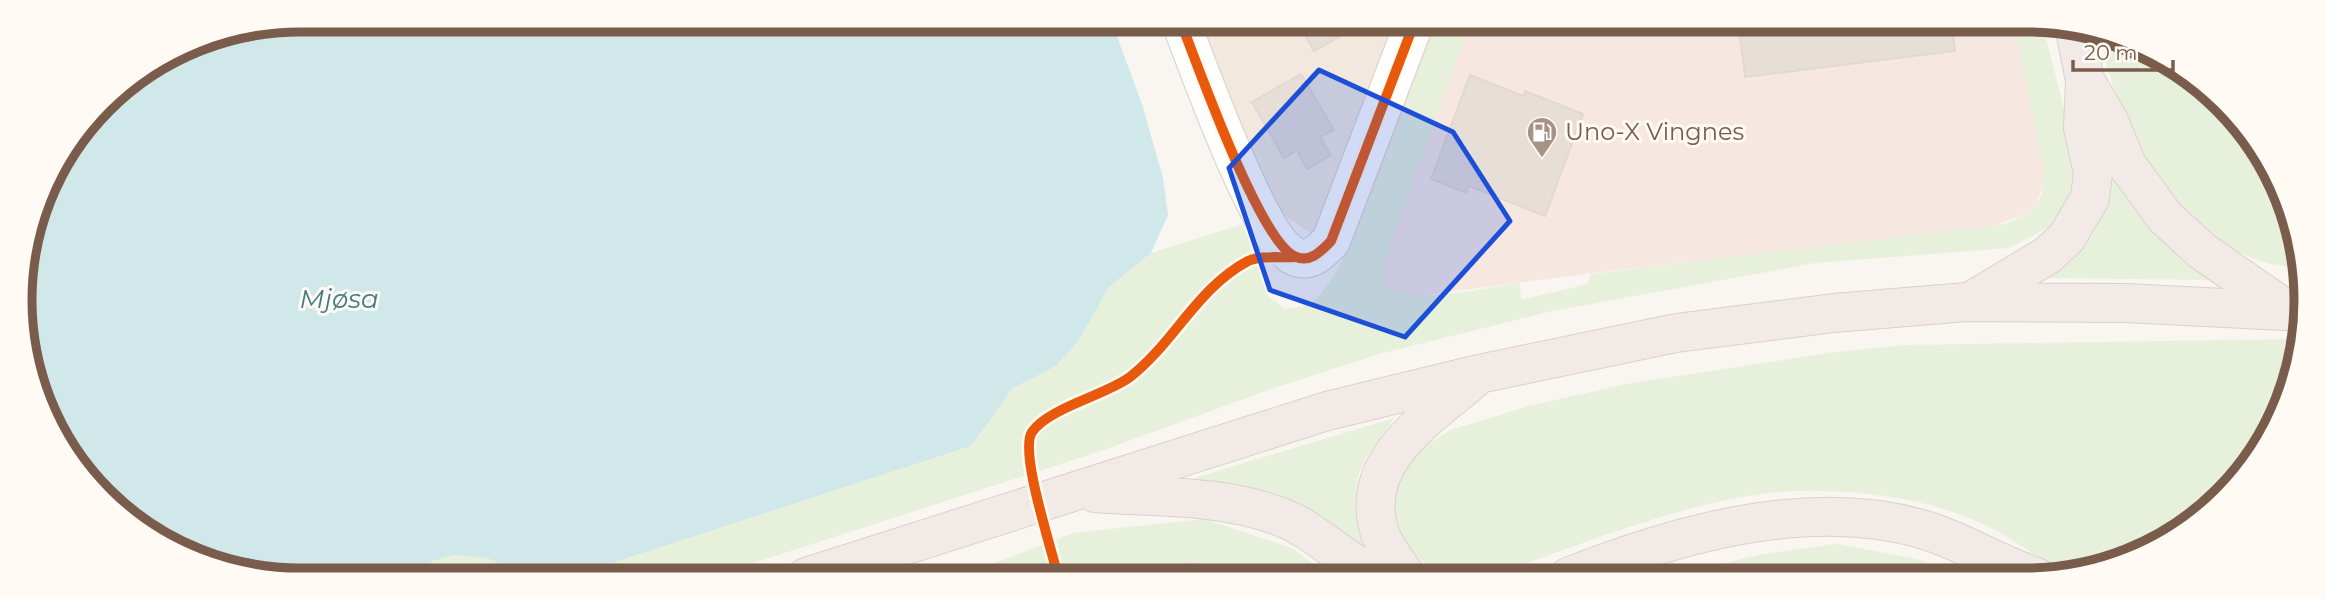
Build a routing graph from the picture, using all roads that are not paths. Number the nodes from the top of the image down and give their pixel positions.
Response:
1 (1185, 32) edge
2 (1411, 32) edge
3 (2076, 37) edge
4 (2085, 80) junction
5 (1967, 302) junction
6 (2294, 311) edge
7 (1479, 374) junction
8 (1079, 491) junction
9 (835, 568) edge
10 (1358, 568) edge
11 (1401, 568) edge
12 (1591, 568) edge
13 (1996, 568) edge

1 - 2 street
3 - 4 highway
4 - 5 highway
4 - 6 highway
5 - 6 highway
5 - 7 highway
7 - 8 highway
7 - 11 highway
8 - 9 highway
8 - 10 highway
12 - 13 highway

